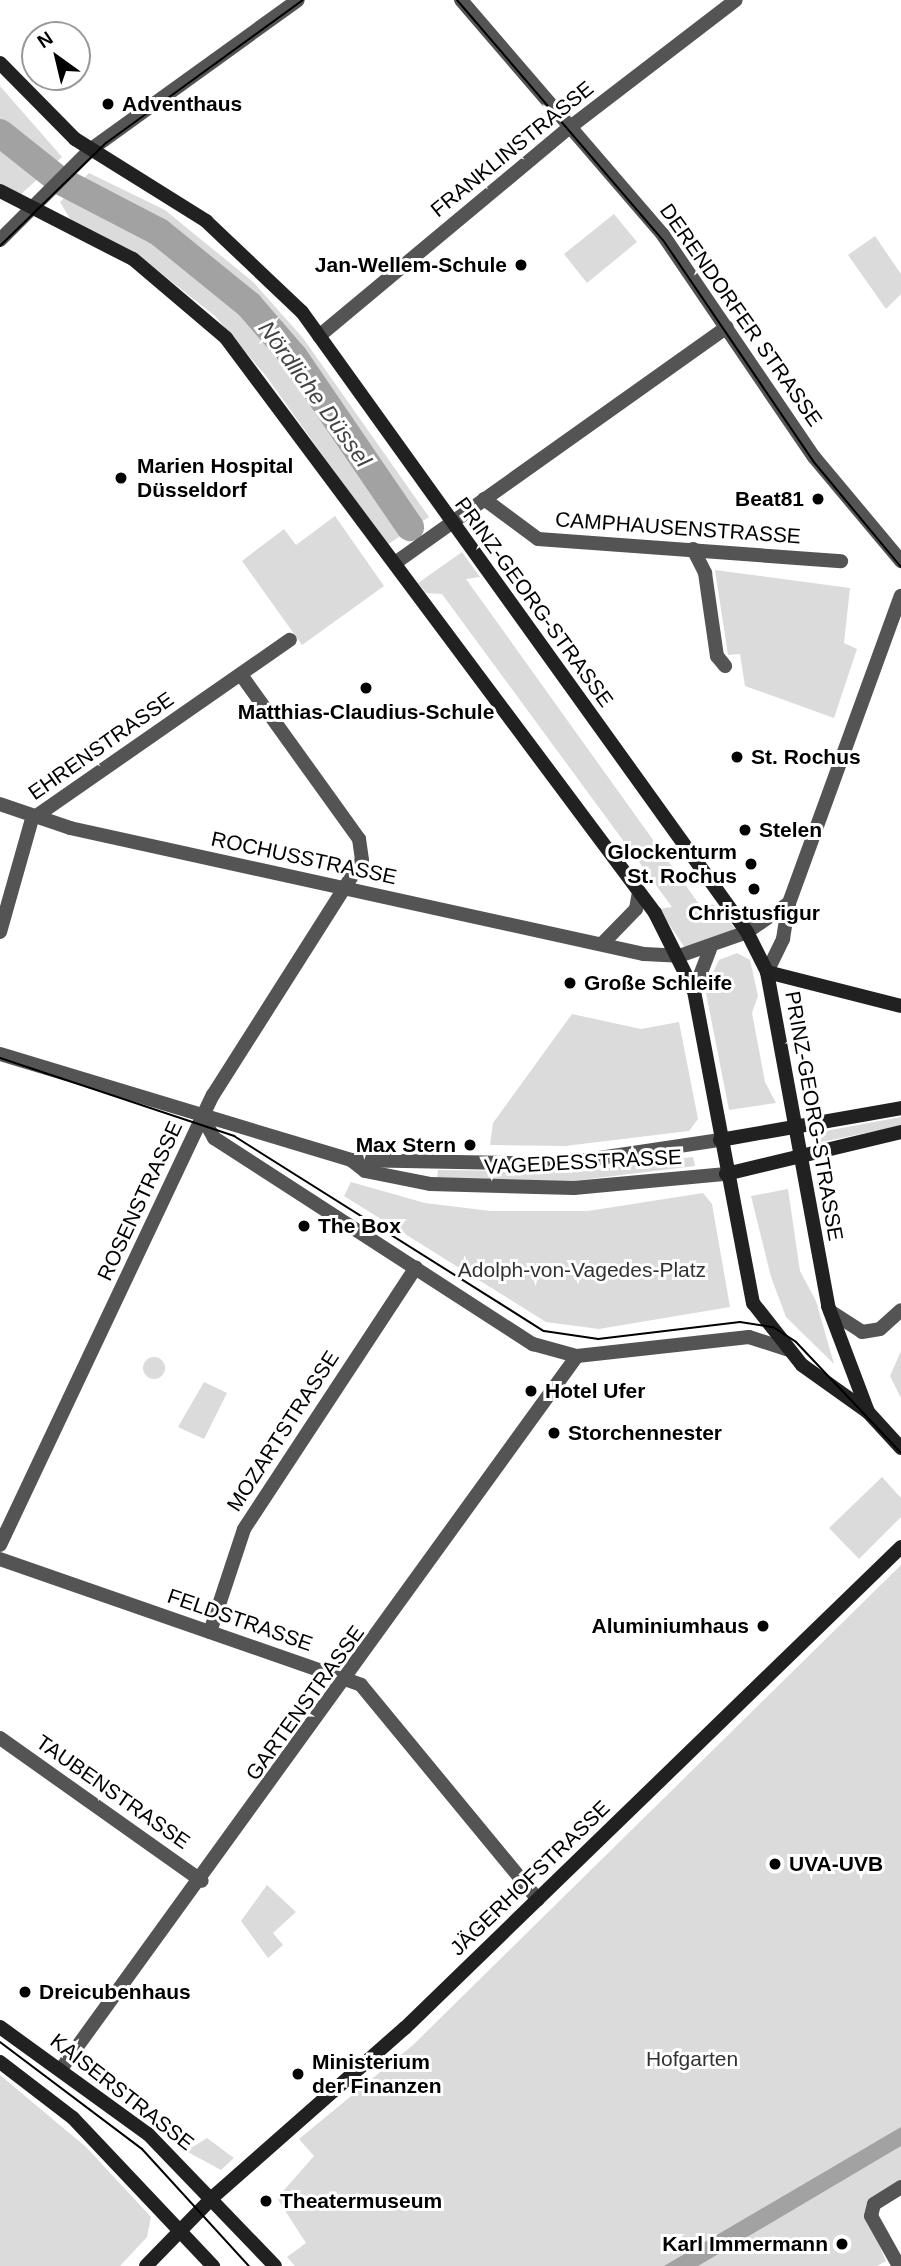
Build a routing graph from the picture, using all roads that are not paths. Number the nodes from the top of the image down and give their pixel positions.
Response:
1 (298, 0) edge
2 (461, 0) edge
3 (736, 0) edge
4 (0, 63) edge
5 (571, 126) junction
6 (90, 150) junction
7 (0, 191) edge
8 (30, 208) junction
9 (0, 240) edge
10 (727, 327) junction
11 (320, 336) junction
12 (484, 499) junction
13 (451, 522) junction
14 (693, 549) junction
15 (841, 561) dead end
16 (901, 561) edge
17 (394, 563) junction
18 (901, 596) edge
19 (290, 639) dead end
20 (725, 666) dead end
21 (241, 675) junction
22 (0, 804) edge
23 (32, 819) junction
24 (344, 889) junction
25 (639, 892) junction
26 (789, 903) junction
27 (0, 932) edge
28 (747, 932) junction
29 (602, 944) junction
30 (710, 949) junction
31 (679, 956) junction
32 (767, 972) junction
33 (694, 991) junction
34 (901, 1006) edge
35 (0, 1054) edge
36 (901, 1108) edge
37 (203, 1118) junction
38 (795, 1125) junction
39 (901, 1132) edge
40 (720, 1140) junction
41 (801, 1156) junction
42 (351, 1160) junction
43 (726, 1174) junction
44 (416, 1267) junction
45 (901, 1310) edge
46 (830, 1311) junction
47 (787, 1349) junction
48 (577, 1356) junction
49 (868, 1412) junction
50 (901, 1448) edge
51 (0, 1545) edge
52 (901, 1547) edge
53 (0, 1559) edge
54 (210, 1632) junction
55 (348, 1679) junction
56 (0, 1738) edge
57 (202, 1881) junction
58 (538, 1900) junction
59 (0, 2027) edge
60 (0, 2062) edge
61 (61, 2069) junction
62 (901, 2187) edge
63 (213, 2197) junction
64 (179, 2230) junction
65 (146, 2266) edge
66 (213, 2266) edge
67 (275, 2266) edge
68 (899, 2266) edge

1 - 6 street
2 - 5 street, DERENDORFER STRASSE
3 - 5 street, FRANKLINSTRASSE
4 - 6 main road, PRINZ-GEORG-STRASSE
5 - 10 street, DERENDORFER STRASSE
5 - 11 street, FRANKLINSTRASSE
6 - 8 street
6 - 11 main road, PRINZ-GEORG-STRASSE
7 - 8 main road
8 - 9 street
8 - 17 main road
10 - 12 street
10 - 16 street, DERENDORFER STRASSE
11 - 13 main road, PRINZ-GEORG-STRASSE
12 - 13 street
12 - 14 street, CAMPHAUSENSTRASSE
13 - 17 street
13 - 28 main road, PRINZ-GEORG-STRASSE
14 - 15 street, CAMPHAUSENSTRASSE
14 - 20 street
17 - 25 main road
18 - 26 street
19 - 21 street, EHRENSTRASSE
21 - 23 street, EHRENSTRASSE
21 - 24 street, ROSENSTRASSE
22 - 23 street, ROCHUSSTRASSE
23 - 24 street, ROCHUSSTRASSE
23 - 27 street, EHRENSTRASSE
24 - 29 street, ROCHUSSTRASSE
24 - 37 street, ROSENSTRASSE
25 - 29 street
25 - 31 main road
26 - 28 street, ROCHUSSTRASSE
26 - 32 street
28 - 30 street, ROCHUSSTRASSE
28 - 32 main road, PRINZ-GEORG-STRASSE
29 - 31 street, ROCHUSSTRASSE
30 - 31 street, ROCHUSSTRASSE
30 - 33 street
31 - 33 main road
32 - 34 main road
32 - 38 main road, PRINZ-GEORG-STRASSE
33 - 40 main road
35 - 37 street, VAGEDESSTRASSE
36 - 38 main road, VAGEDESSTRASSE
37 - 42 street, VAGEDESSTRASSE
37 - 44 street
37 - 51 street, ROSENSTRASSE
38 - 40 main road, VAGEDESSTRASSE
38 - 41 main road, PRINZ-GEORG-STRASSE
39 - 41 main road, VAGEDESSTRASSE
40 - 42 street, VAGEDESSTRASSE
40 - 43 main road
41 - 43 main road, VAGEDESSTRASSE
41 - 46 main road, PRINZ-GEORG-STRASSE
42 - 43 street, VAGEDESSTRASSE
43 - 47 main road
44 - 48 street
44 - 54 street, MOZARTSTRASSE
45 - 46 street
46 - 49 main road, PRINZ-GEORG-STRASSE
47 - 48 street
47 - 49 main road
48 - 55 street, GARTENSTRASSE
49 - 50 main road
52 - 58 main road, JÄGERHOFSTRASSE
53 - 54 street, FELDSTRASSE
54 - 55 street, FELDSTRASSE
55 - 57 street, GARTENSTRASSE
55 - 58 street, FELDSTRASSE
56 - 57 street, TAUBENSTRASSE
57 - 61 street, GARTENSTRASSE
58 - 63 main road, JÄGERHOFSTRASSE
59 - 61 main road, KAISERSTRASSE
60 - 64 main road
61 - 63 main road, KAISERSTRASSE
62 - 68 street
63 - 64 main road, JÄGERHOFSTRASSE
63 - 67 main road, KAISERSTRASSE
64 - 65 main road, JÄGERHOFSTRASSE
64 - 66 main road

